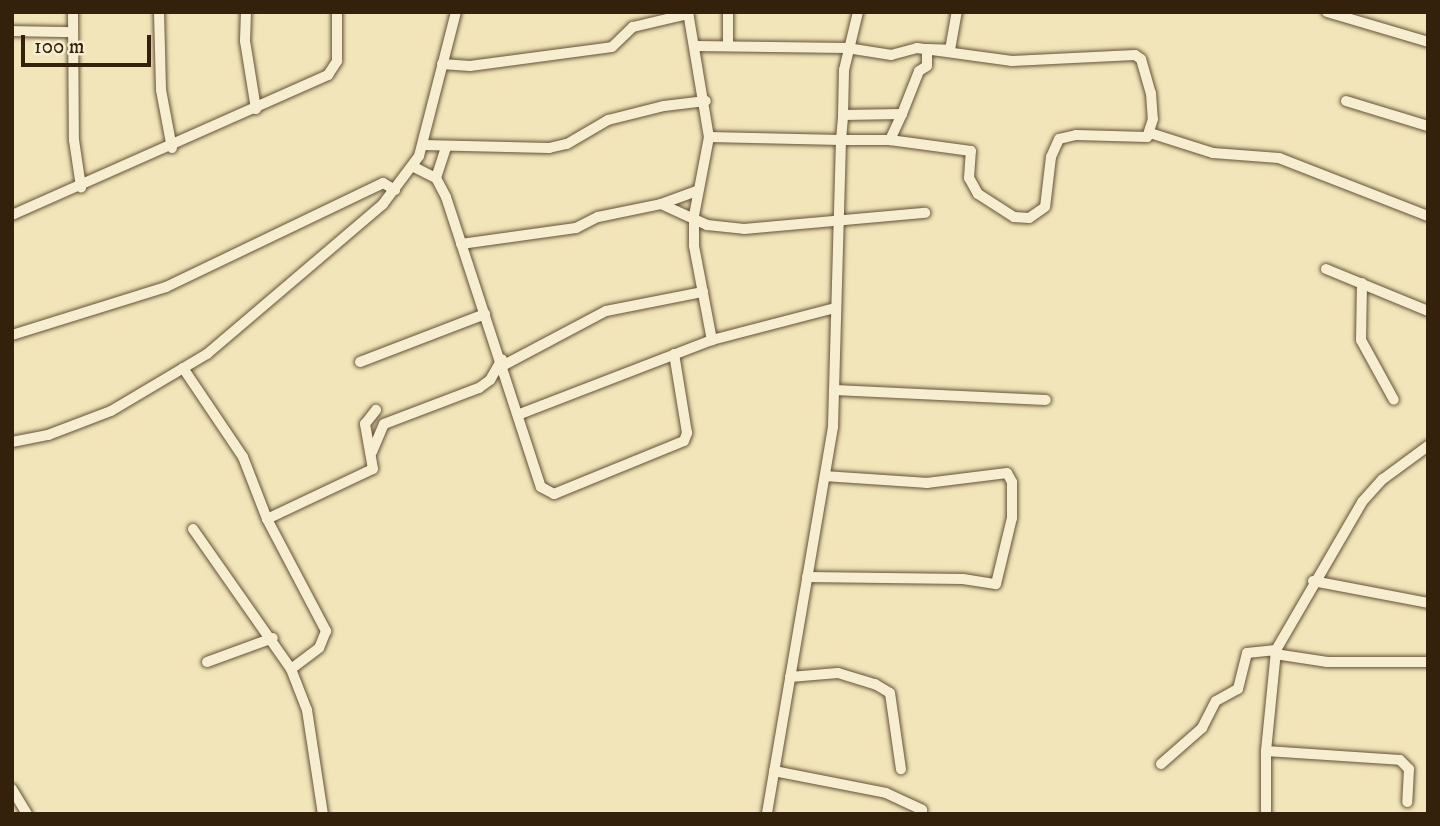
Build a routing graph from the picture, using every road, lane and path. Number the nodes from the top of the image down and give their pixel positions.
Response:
1 (73, 12) edge
2 (159, 12) edge
3 (246, 12) edge
4 (337, 12) edge
5 (456, 12) edge
6 (728, 12) edge
7 (859, 12) edge
8 (957, 12) edge
9 (1327, 12) edge
10 (688, 13) edge
11 (12, 31) edge
12 (72, 32) junction
13 (1428, 42) edge
14 (695, 46) junction
15 (728, 46) junction
16 (848, 48) junction
17 (927, 49) junction
18 (442, 64) junction
19 (706, 101) junction
20 (1346, 102) dead end
21 (257, 109) junction
22 (902, 114) junction
23 (843, 115) junction
24 (1428, 127) edge
25 (1150, 132) junction
26 (709, 137) junction
27 (841, 140) junction
28 (890, 140) junction
29 (423, 145) junction
30 (446, 147) junction
31 (173, 148) junction
32 (414, 167) junction
33 (436, 178) junction
34 (81, 187) junction
35 (395, 190) junction
36 (697, 191) junction
37 (661, 204) junction
38 (925, 213) dead end
39 (12, 215) edge
40 (694, 216) junction
41 (1428, 216) edge
42 (839, 220) junction
43 (461, 244) junction
44 (1326, 270) dead end
45 (1362, 283) junction
46 (703, 292) junction
47 (835, 308) junction
48 (1428, 311) edge
49 (485, 314) junction
50 (12, 335) edge
51 (712, 340) junction
52 (674, 354) junction
53 (360, 362) dead end
54 (503, 362) junction
55 (183, 368) junction
56 (834, 390) junction
57 (1046, 400) dead end
58 (1394, 400) dead end
59 (376, 410) dead end
60 (520, 414) junction
61 (12, 442) edge
62 (1427, 448) edge
63 (372, 452) junction
64 (825, 476) junction
65 (267, 519) junction
66 (193, 528) dead end
67 (807, 577) junction
68 (1313, 581) junction
69 (1428, 603) edge
70 (273, 638) junction
71 (1276, 652) junction
72 (207, 662) dead end
73 (1428, 662) edge
74 (290, 669) junction
75 (790, 677) junction
76 (1266, 751) junction
77 (1161, 764) dead end
78 (901, 769) dead end
79 (774, 771) junction
80 (12, 789) edge
81 (1407, 802) dead end
82 (922, 810) dead end
83 (27, 814) edge
84 (323, 814) edge
85 (766, 814) edge
86 (1266, 814) edge

1 - 12 street
2 - 31 street
3 - 21 street
4 - 21 street
5 - 18 street
6 - 15 street
7 - 16 street
8 - 17 street
9 - 13 street
10 - 14 street
10 - 18 street
11 - 12 street
12 - 34 street
14 - 15 street
14 - 19 street
15 - 16 street
16 - 17 street
16 - 23 street
17 - 22 street
17 - 25 street
18 - 29 street
19 - 26 street
19 - 30 street
20 - 24 street
21 - 31 street
22 - 23 street
22 - 28 street
23 - 27 street
25 - 28 street
25 - 41 street
26 - 27 street
26 - 36 street
27 - 28 street
27 - 42 street
29 - 30 street
29 - 32 street
30 - 33 street
31 - 34 street
32 - 33 street
32 - 35 street
33 - 43 street
34 - 39 street
35 - 50 street
35 - 55 street
36 - 37 street
36 - 40 street
37 - 40 street
37 - 43 street
38 - 42 street
40 - 42 street
40 - 46 street
42 - 47 street
43 - 49 street
44 - 45 street
45 - 48 street
45 - 58 street
46 - 51 street
46 - 54 street
47 - 51 street
47 - 56 street
49 - 53 street
49 - 54 street
51 - 52 street
52 - 60 street
52 - 60 street
54 - 60 street
54 - 63 street
55 - 61 street
55 - 65 street
56 - 57 street
56 - 64 street
59 - 63 street
62 - 68 street
63 - 65 street
64 - 67 street
64 - 67 street
65 - 74 street
66 - 70 street
67 - 75 street
68 - 69 street
68 - 71 street
70 - 72 street
70 - 74 street
71 - 73 street
71 - 76 street
71 - 77 street
74 - 84 street
75 - 78 street
75 - 79 street
76 - 81 street
76 - 86 street
79 - 82 street
79 - 85 street
80 - 83 street

